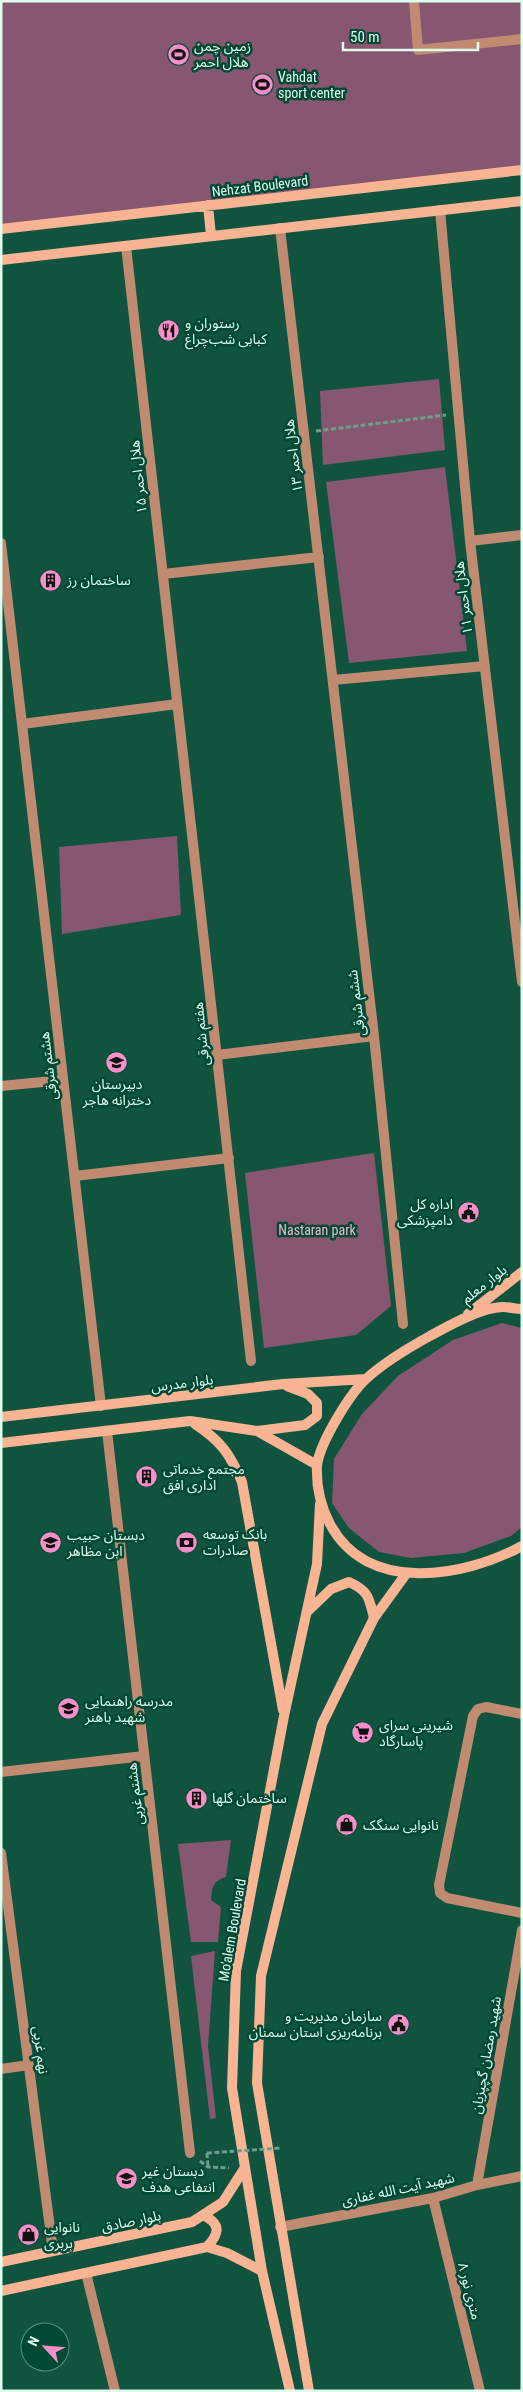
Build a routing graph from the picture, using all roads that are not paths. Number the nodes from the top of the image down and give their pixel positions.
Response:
1 (414, 1) edge
2 (522, 39) edge
3 (522, 170) edge
4 (522, 201) edge
5 (208, 206) junction
6 (440, 210) junction
7 (280, 228) junction
8 (1, 229) edge
9 (211, 236) junction
10 (126, 246) junction
11 (1, 260) edge
12 (522, 535) edge
13 (470, 541) junction
14 (1, 542) edge
15 (318, 557) junction
16 (163, 574) junction
17 (4, 595) edge
18 (485, 666) junction
19 (333, 680) junction
20 (178, 704) junction
21 (22, 724) junction
22 (522, 982) edge
23 (374, 1036) junction
24 (217, 1055) junction
25 (64, 1080) junction
26 (1, 1086) edge
27 (229, 1158) junction
28 (75, 1176) junction
29 (522, 1272) edge
30 (522, 1310) edge
31 (464, 1318) junction
32 (403, 1324) dead end
33 (251, 1361) dead end
34 (366, 1379) junction
35 (283, 1384) junction
36 (101, 1406) junction
37 (1, 1418) edge
38 (190, 1421) junction
39 (106, 1431) junction
40 (257, 1431) junction
41 (1, 1443) edge
42 (317, 1465) junction
43 (320, 1504) junction
44 (522, 1546) edge
45 (406, 1574) junction
46 (307, 1612) junction
47 (374, 1618) junction
48 (522, 1714) edge
49 (284, 1716) junction
50 (144, 1756) junction
51 (1, 1772) edge
52 (1, 1853) edge
53 (522, 1913) edge
54 (522, 1930) edge
55 (29, 2065) junction
56 (1, 2069) edge
57 (190, 2153) dead end
58 (244, 2169) junction
59 (522, 2176) edge
60 (478, 2185) junction
61 (433, 2198) junction
62 (203, 2215) junction
63 (280, 2227) junction
64 (207, 2247) junction
65 (53, 2251) junction
66 (1, 2262) edge
67 (262, 2271) junction
68 (86, 2273) junction
69 (1, 2291) edge
70 (115, 2391) edge
71 (290, 2391) edge
72 (309, 2391) edge
73 (480, 2391) edge

1 - 2 street
3 - 5 main road, Nehzat Boulevard
4 - 6 main road
5 - 8 main road, Nehzat Boulevard
5 - 9 main road
6 - 7 main road
6 - 13 street, هلال احمر ۱۱
7 - 9 main road
7 - 15 street, هلال احمر ۱۳
9 - 10 main road
10 - 11 main road
10 - 16 street, هلال احمر ۱۵
12 - 13 street
13 - 18 street, هلال احمر ۱۱
14 - 17 street, هشتم شرقی
15 - 16 street
15 - 19 street, هلال احمر ۱۳
16 - 20 street, هلال احمر ۱۵
17 - 21 street, هشتم شرقی
18 - 19 street
18 - 22 street, هلال احمر ۱۱
19 - 23 street, ششم شرقی
20 - 21 street
20 - 24 street, هفتم شرقی
21 - 25 street, هشتم شرقی
23 - 24 street
23 - 32 street, ششم شرقی
24 - 27 street, هفتم شرقی
25 - 26 street
25 - 28 street, هشتم شرقی
27 - 28 street
27 - 33 street, هفتم شرقی
28 - 36 street, هشتم شرقی
29 - 31 main road, بلوار معلم
30 - 31 main road
31 - 34 main road
34 - 35 main road, بلوار مدرس
34 - 42 main road
35 - 36 main road, بلوار مدرس
35 - 40 main road
36 - 37 main road, بلوار مدرس
38 - 39 main road
38 - 40 main road
38 - 49 main road
39 - 41 main road
39 - 50 street, هشتم غربی
40 - 42 main road
42 - 43 main road, Mo'alem Boulevard
43 - 45 main road
43 - 46 main road, Mo'alem Boulevard
44 - 45 main road
45 - 47 main road
46 - 47 main road
46 - 49 main road, Mo'alem Boulevard
47 - 63 main road
48 - 53 street
49 - 58 main road, Mo'alem Boulevard
50 - 51 street
50 - 57 street, هشتم غربی
52 - 55 street, نهم غربی
54 - 60 street, شهید رمضان گچپزیان
55 - 56 street
55 - 65 street, نهم غربی
58 - 62 main road, بلوار صادق
58 - 67 main road, Mo'alem Boulevard
59 - 60 street, شهید آیت الله غفاری
60 - 61 street, شهید آیت الله غفاری
61 - 63 street, شهید آیت الله غفاری
61 - 73 street, ۸ متری نور
62 - 64 main road
62 - 65 main road, بلوار صادق
63 - 72 main road
64 - 67 main road
64 - 68 main road
65 - 66 main road, بلوار صادق
67 - 71 main road, Mo'alem Boulevard
68 - 69 main road
68 - 70 street

